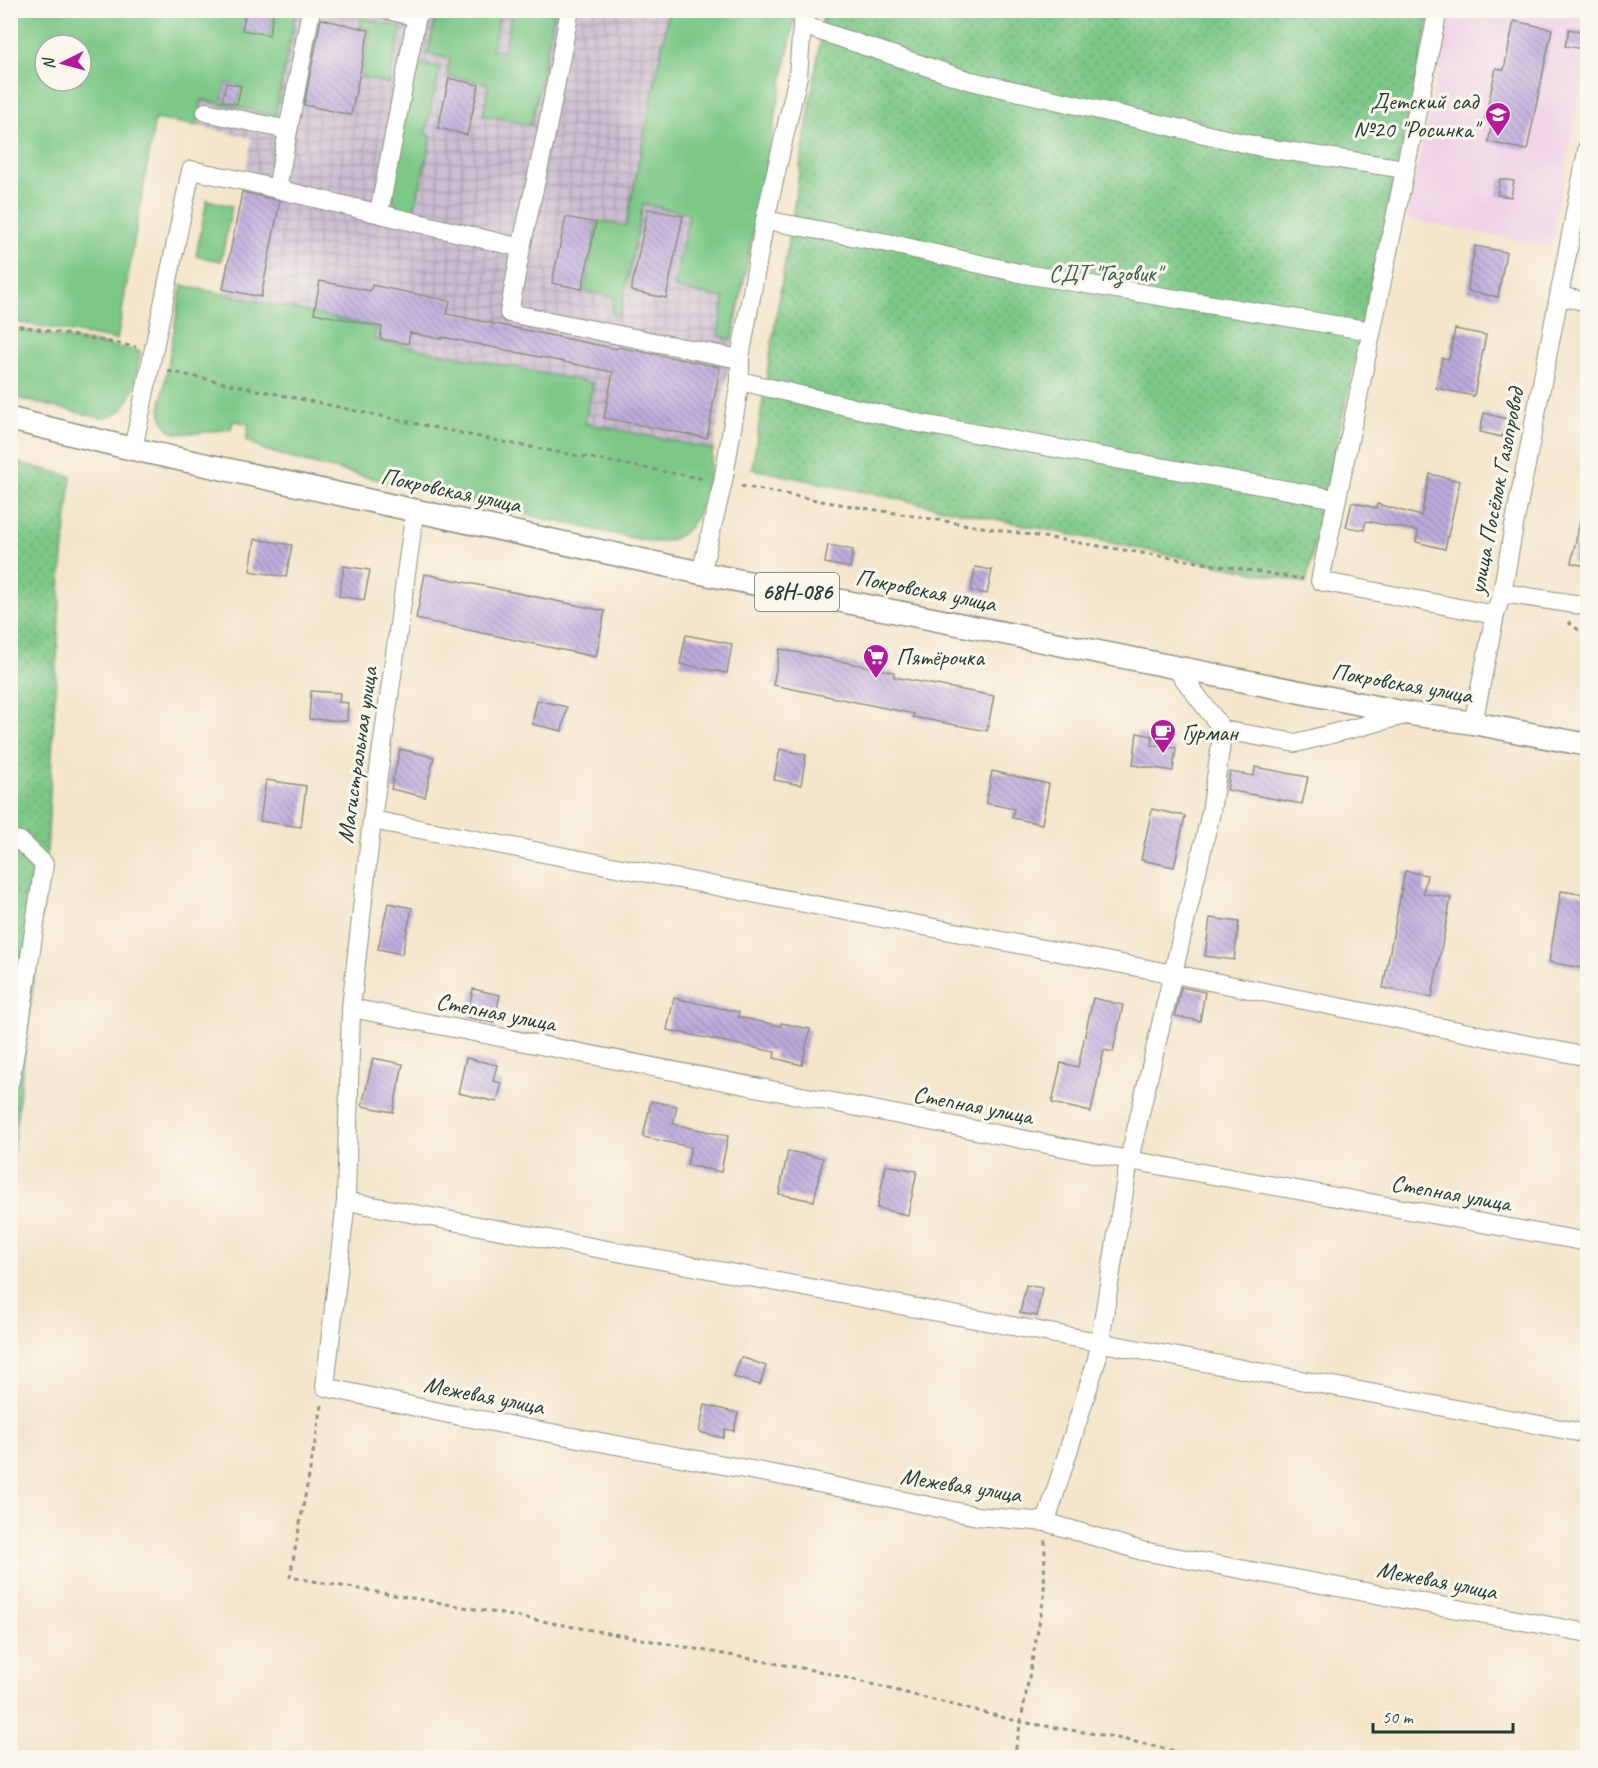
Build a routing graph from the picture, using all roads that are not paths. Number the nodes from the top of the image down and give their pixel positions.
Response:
1 (311, 10) edge
2 (388, 10) edge
3 (570, 10) edge
4 (1438, 10) edge
5 (418, 14) edge
6 (804, 18) edge
7 (206, 112) dead end
8 (288, 130) junction
9 (1587, 146) edge
10 (1406, 169) junction
11 (277, 189) junction
12 (379, 213) junction
13 (765, 220) junction
14 (521, 248) junction
15 (1559, 296) junction
16 (1587, 302) edge
17 (1371, 331) junction
18 (740, 357) junction
19 (740, 381) junction
20 (10, 419) edge
21 (133, 449) junction
22 (1336, 499) junction
23 (415, 509) junction
24 (701, 573) junction
25 (1502, 593) junction
26 (1587, 606) edge
27 (1495, 615) junction
28 (1175, 667) junction
29 (1411, 714) junction
30 (1473, 723) junction
31 (1223, 730) junction
32 (1587, 745) edge
33 (372, 820) junction
34 (10, 839) edge
35 (1174, 974) junction
36 (351, 1008) junction
37 (15, 1027) edge
38 (1587, 1057) edge
39 (10, 1082) edge
40 (1129, 1160) junction
41 (346, 1201) junction
42 (1587, 1242) edge
43 (1100, 1341) junction
44 (325, 1387) joint
45 (1587, 1434) edge
46 (1046, 1522) junction
47 (1587, 1633) edge

1 - 8 street
2 - 5 street
3 - 14 street
4 - 10 street
5 - 12 street
6 - 10 street
6 - 13 street
7 - 8 street
8 - 11 street
9 - 15 street, улица Посёлок Газопровод
10 - 17 street
11 - 12 street
11 - 21 street
12 - 14 street
13 - 17 street
13 - 18 street
14 - 18 street
15 - 16 street
15 - 25 street, улица Посёлок Газопровод
17 - 22 street
18 - 19 street
19 - 22 street
19 - 24 street
20 - 21 main road, Покровская улица / 68Н-086
21 - 23 main road, Покровская улица / 68Н-086
22 - 27 street
23 - 24 main road, Покровская улица / 68Н-086
23 - 33 street, Магистральная улица
24 - 28 main road, Покровская улица / 68Н-086
25 - 26 street
25 - 27 street, улица Посёлок Газопровод
27 - 30 street, улица Посёлок Газопровод
28 - 29 main road, Покровская улица / 68Н-086
28 - 31 street
29 - 30 main road, Покровская улица / 68Н-086
29 - 31 street
30 - 32 main road, Покровская улица / 68Н-086
31 - 35 street
33 - 35 street
33 - 36 street, Магистральная улица
34 - 37 street
35 - 38 street
35 - 40 street
36 - 40 street, Степная улица
36 - 41 street, Магистральная улица
37 - 39 street
40 - 42 street, Степная улица
40 - 43 street
41 - 43 street
41 - 44 street, Магистральная улица
43 - 45 street
43 - 46 street
44 - 46 street, Межевая улица
46 - 47 street, Межевая улица

